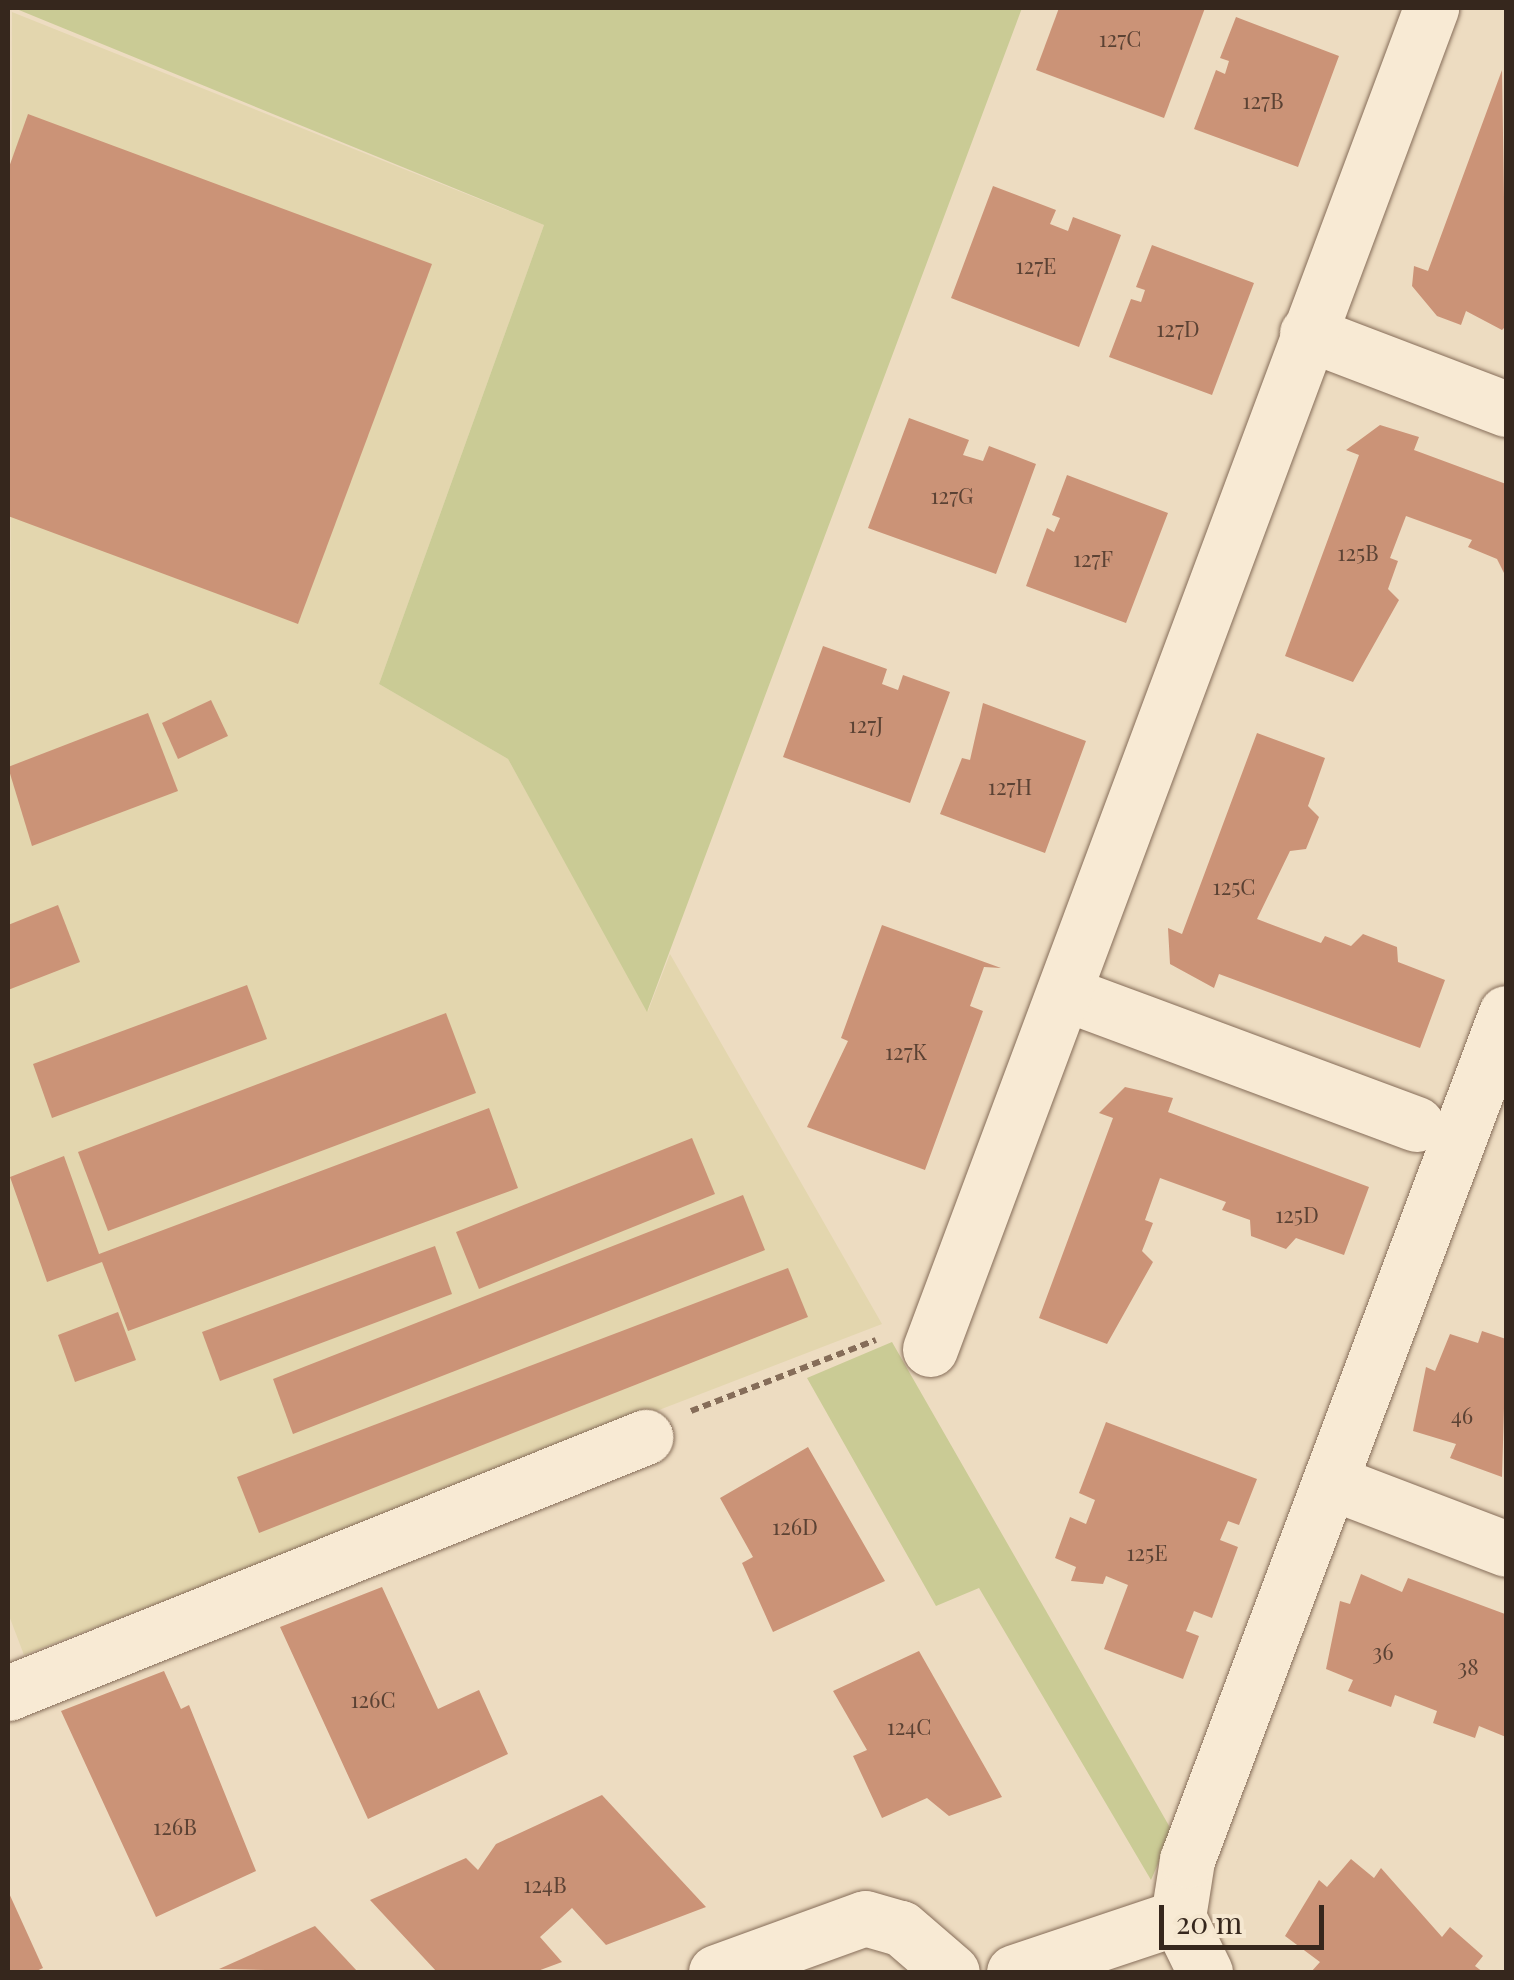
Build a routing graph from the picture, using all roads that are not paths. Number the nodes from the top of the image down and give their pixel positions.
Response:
1 (1432, 8) edge
2 (1307, 333) junction
3 (1506, 409) edge
4 (1064, 993) junction
5 (1506, 1013) edge
6 (1416, 1124) dead end
7 (935, 1337) road end
8 (645, 1437) road end
9 (1331, 1482) junction
10 (1506, 1549) edge
11 (8, 1693) edge
12 (1178, 1917) junction
13 (716, 1972) edge
14 (952, 1972) edge
15 (1014, 1972) edge
16 (1205, 1972) edge

1 - 2 street
2 - 3 street
2 - 4 street
4 - 6 street
4 - 7 street
5 - 9 street
8 - 11 street
9 - 10 street
9 - 12 street
12 - 15 street
12 - 16 street
13 - 14 street

